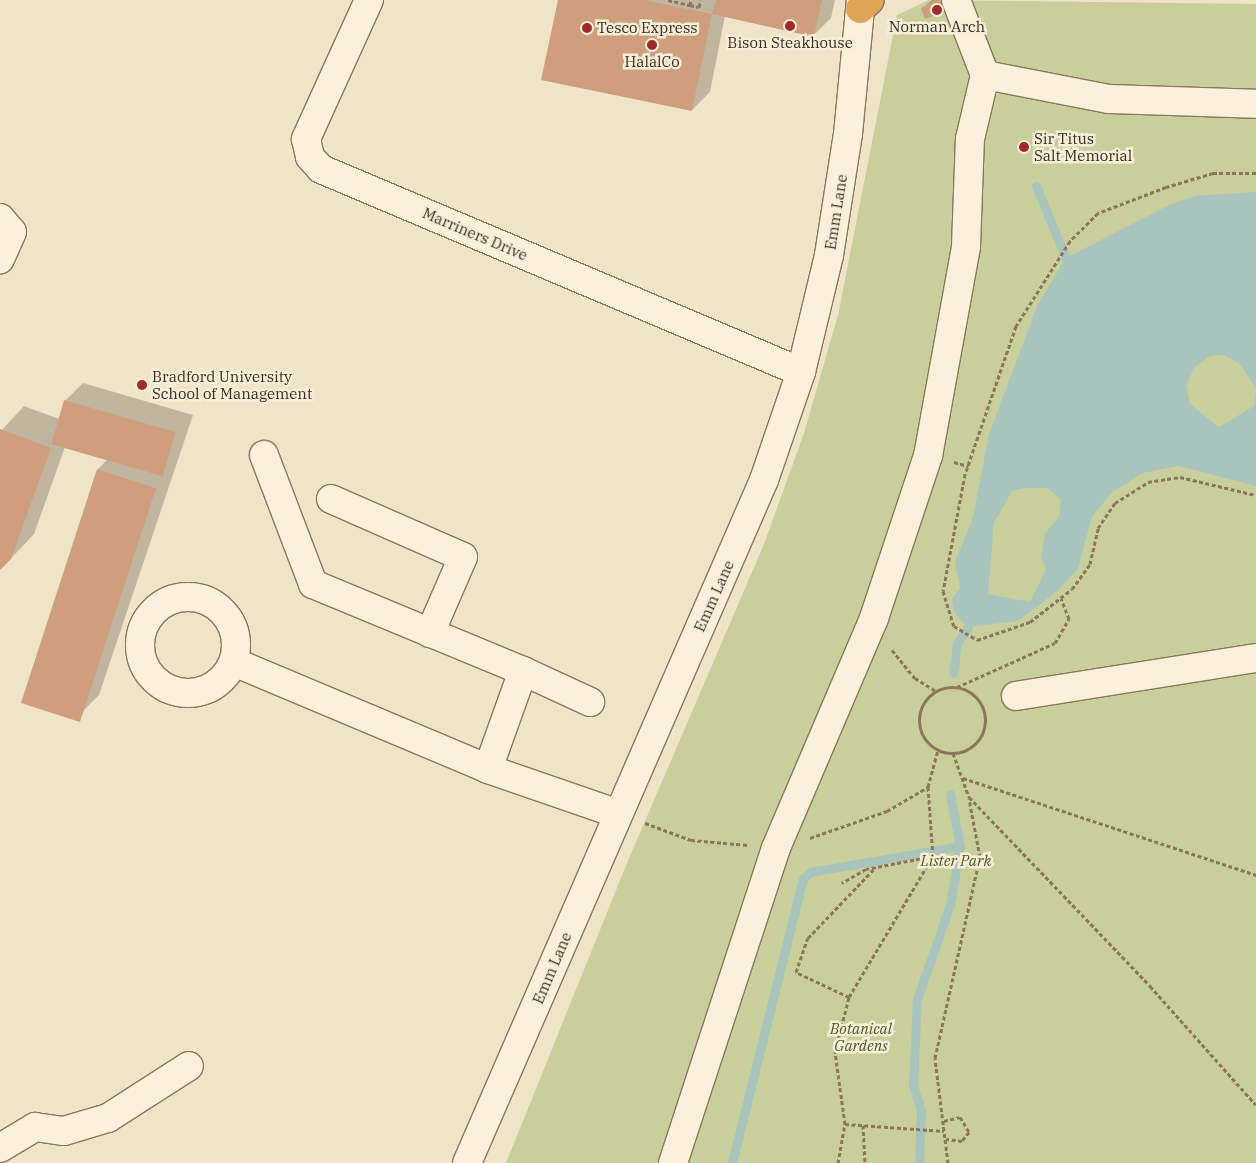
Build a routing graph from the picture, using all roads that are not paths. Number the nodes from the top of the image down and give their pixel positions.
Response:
1 (369, 0) edge
2 (956, 0) edge
3 (864, 3) edge
4 (985, 74) junction
5 (1256, 104) edge
6 (0, 218) edge
7 (0, 259) edge
8 (801, 372) junction
9 (264, 455) dead end
10 (331, 499) dead end
11 (430, 633) junction
12 (1256, 658) edge
13 (234, 662) dead end
14 (522, 671) junction
15 (1016, 696) dead end
16 (590, 702) dead end
17 (488, 769) junction
18 (616, 813) junction
19 (189, 1066) dead end
20 (0, 1148) edge
21 (467, 1163) edge
22 (673, 1163) edge

1 - 8 street, Marriners Drive
2 - 4 street
3 - 8 street, Emm Lane
4 - 5 street
4 - 22 street
6 - 7 street
8 - 18 street, Emm Lane
9 - 11 street
10 - 11 street
11 - 14 street
12 - 15 street
13 - 17 street
14 - 16 street
14 - 17 street
17 - 18 street
18 - 21 street, Emm Lane
19 - 20 street

